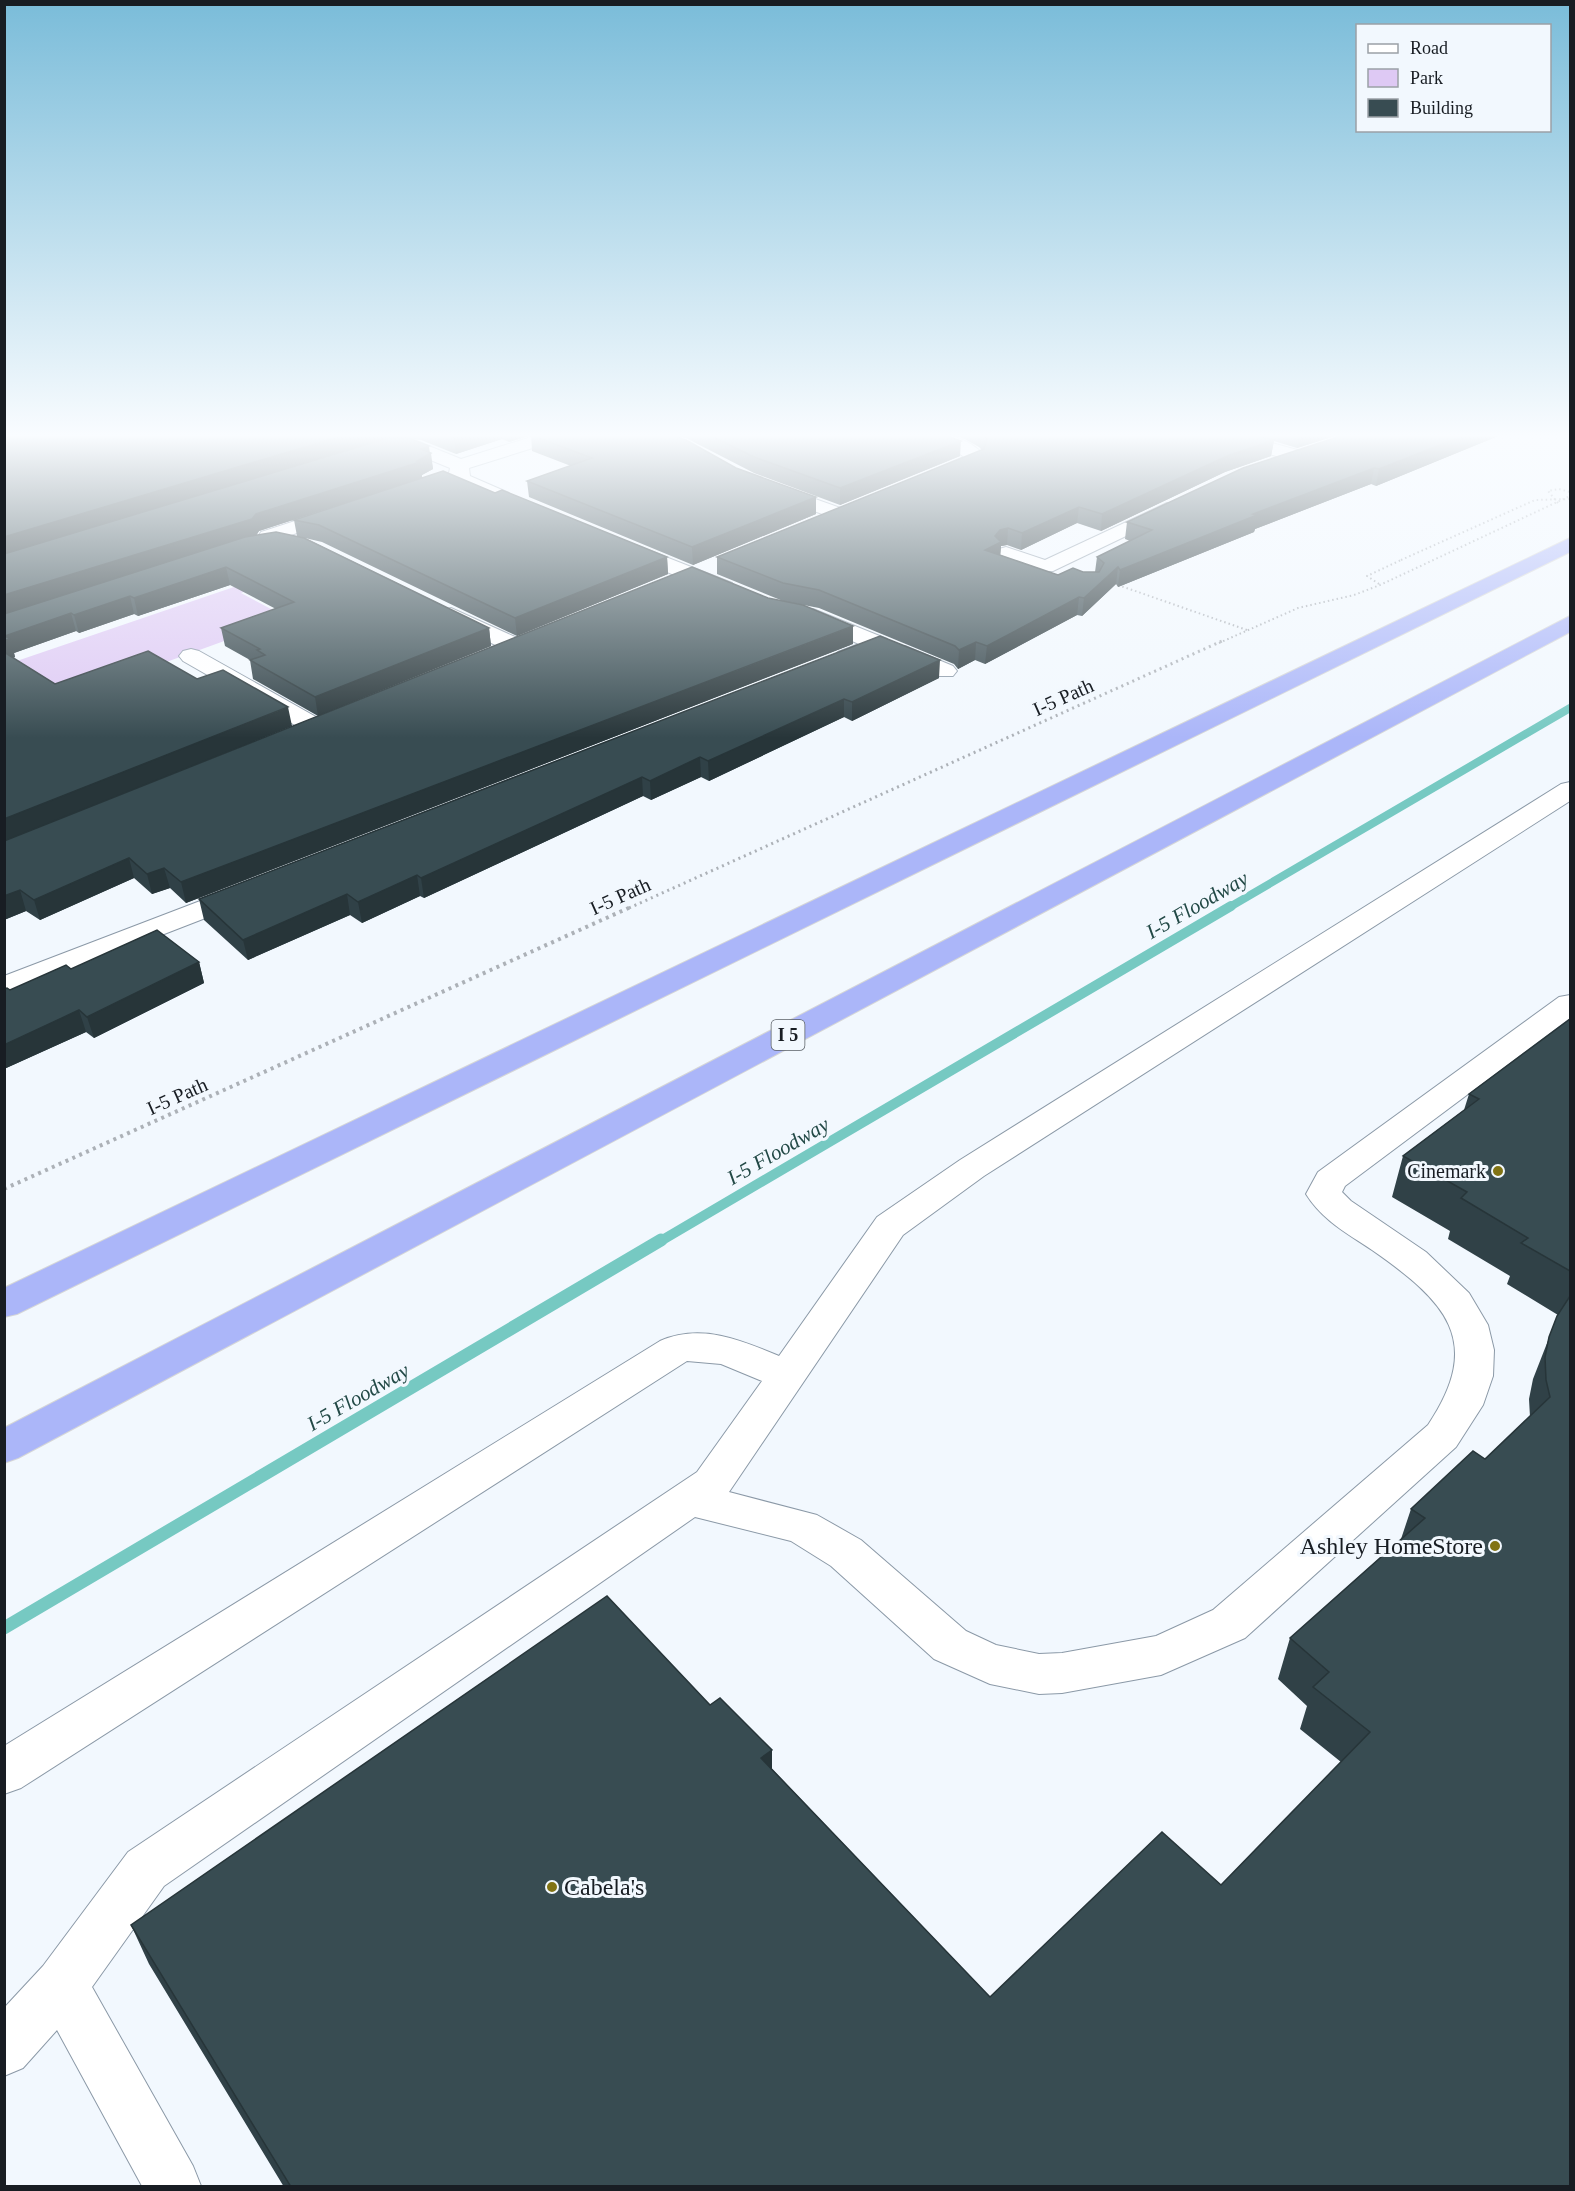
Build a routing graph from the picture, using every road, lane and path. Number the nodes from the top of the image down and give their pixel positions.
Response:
1 (272, 534) edge
2 (1113, 534) edge
3 (1459, 534) edge
4 (1489, 534) edge
5 (607, 540) edge
6 (1570, 544) edge
7 (306, 545) edge
8 (1006, 552) dead end
9 (725, 562) edge
10 (1050, 565) junction
11 (694, 575) junction
12 (1079, 578) edge
13 (1380, 585) junction
14 (660, 588) edge
15 (746, 597) edge
16 (431, 605) edge
17 (790, 612) edge
18 (1570, 623) edge
19 (1247, 630) junction
20 (538, 637) edge
21 (879, 644) junction
22 (516, 646) junction
23 (191, 656) dead end
24 (483, 659) edge
25 (820, 667) edge
26 (945, 671) dead end
27 (338, 718) edge
28 (316, 727) junction
29 (284, 740) edge
30 (1570, 790) edge
31 (259, 887) edge
32 (4, 987) edge
33 (1570, 1004) edge
34 (4, 1189) edge
35 (4, 1304) edge
36 (787, 1375) junction
37 (4, 1447) edge
38 (689, 1499) junction
39 (4, 1772) edge
40 (62, 1985) junction
41 (4, 2049) edge
42 (173, 2187) edge

1 - 7 street
2 - 10 street
3 - 13 path, bridge
4 - 13 path, I-5 Path
5 - 11 street
6 - 35 highway
8 - 10 street
9 - 11 street
10 - 12 street
10 - 19 path
11 - 14 street
11 - 15 street
13 - 19 path, I-5 Path
16 - 22 street
17 - 21 street
18 - 37 highway, I 5
19 - 34 path, I-5 Path
20 - 22 street
21 - 25 street
21 - 26 street
22 - 24 street
23 - 28 street
27 - 28 street
28 - 29 street
30 - 36 street
31 - 32 street
33 - 38 street
36 - 38 street
36 - 39 street
38 - 40 street
40 - 41 street
40 - 42 street

